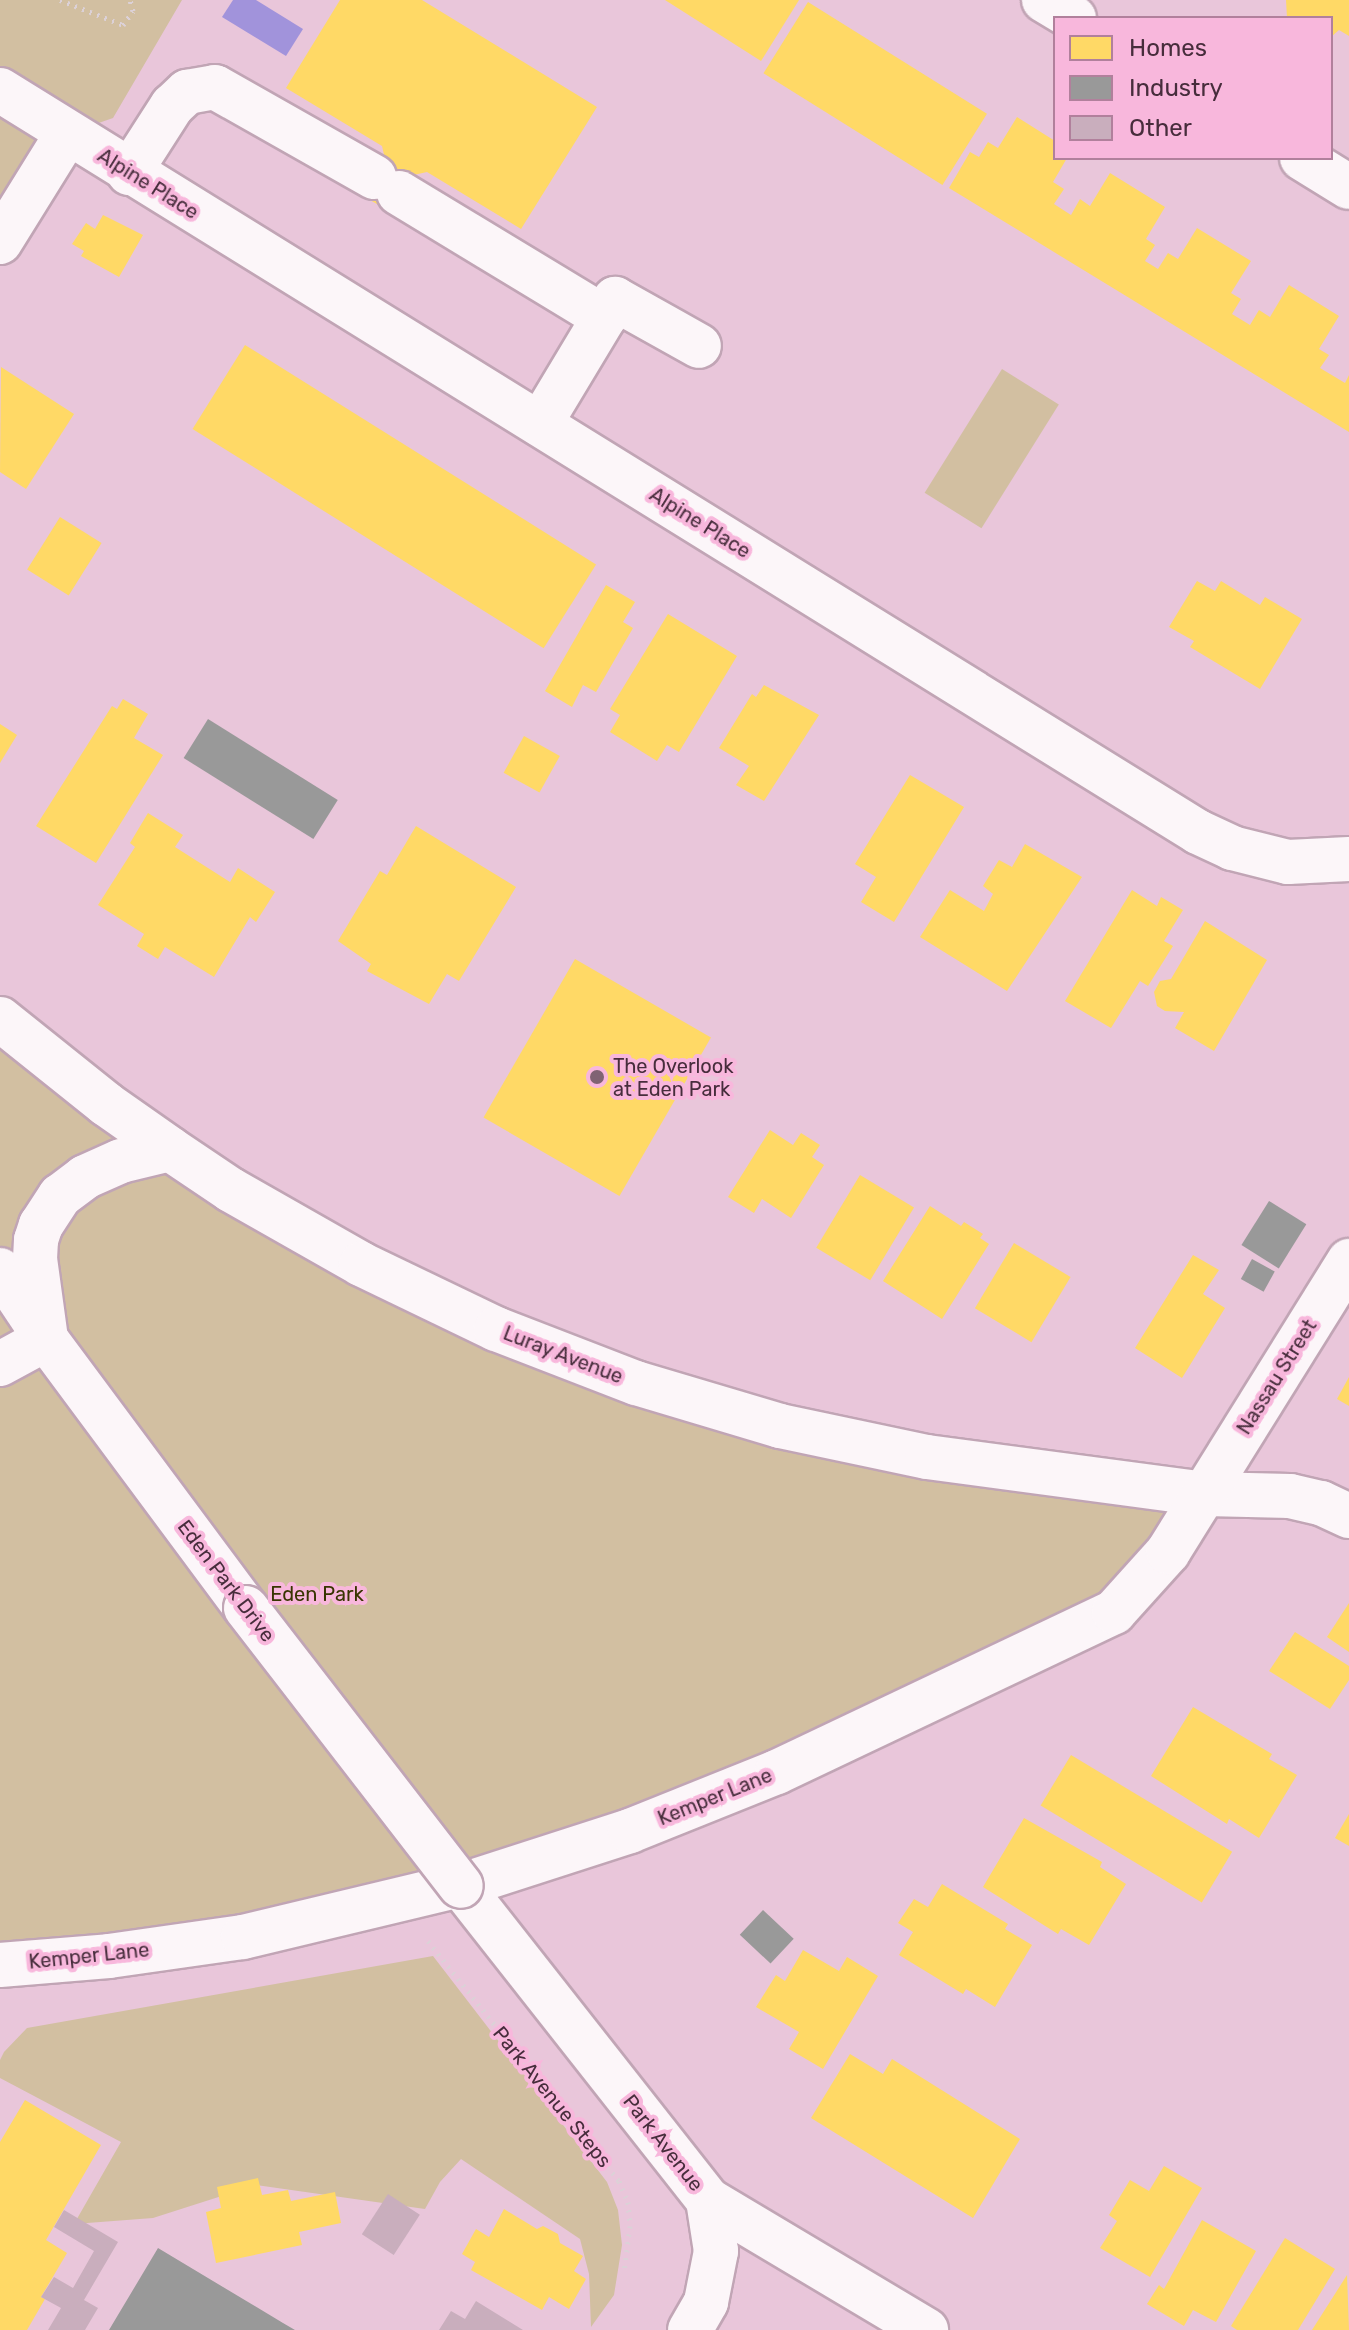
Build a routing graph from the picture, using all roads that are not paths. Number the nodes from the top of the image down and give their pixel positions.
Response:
1 (1044, 0) edge
2 (1071, 16) edge
3 (0, 90) edge
4 (67, 134) junction
5 (1305, 160) edge
6 (129, 173) junction
7 (1349, 187) edge
8 (0, 242) edge
9 (604, 317) junction
10 (699, 346) dead end
11 (540, 424) junction
12 (1349, 859) edge
13 (0, 1019) edge
14 (170, 1149) junction
15 (1349, 1261) edge
16 (0, 1270) edge
17 (46, 1339) junction
18 (0, 1364) edge
19 (1206, 1494) junction
20 (1349, 1516) edge
21 (461, 1886) joint
22 (0, 1965) edge
23 (708, 2200) junction
24 (690, 2330) edge
25 (926, 2330) edge

1 - 2 street
3 - 4 street, Alpine Place
4 - 6 street, Alpine Place
4 - 8 street
5 - 7 street
6 - 9 street
6 - 11 street, Alpine Place
9 - 10 street
9 - 11 street
11 - 12 street, Alpine Place
13 - 14 street, Luray Avenue
14 - 17 street
14 - 19 street, Luray Avenue
15 - 19 street, Nassau Street
16 - 17 street, Eden Park Drive
17 - 18 street
17 - 21 street, Eden Park Drive, bridge
19 - 20 street
19 - 22 street, Kemper Lane
21 - 23 street, Park Avenue
23 - 24 street
23 - 25 street, Park Avenue

